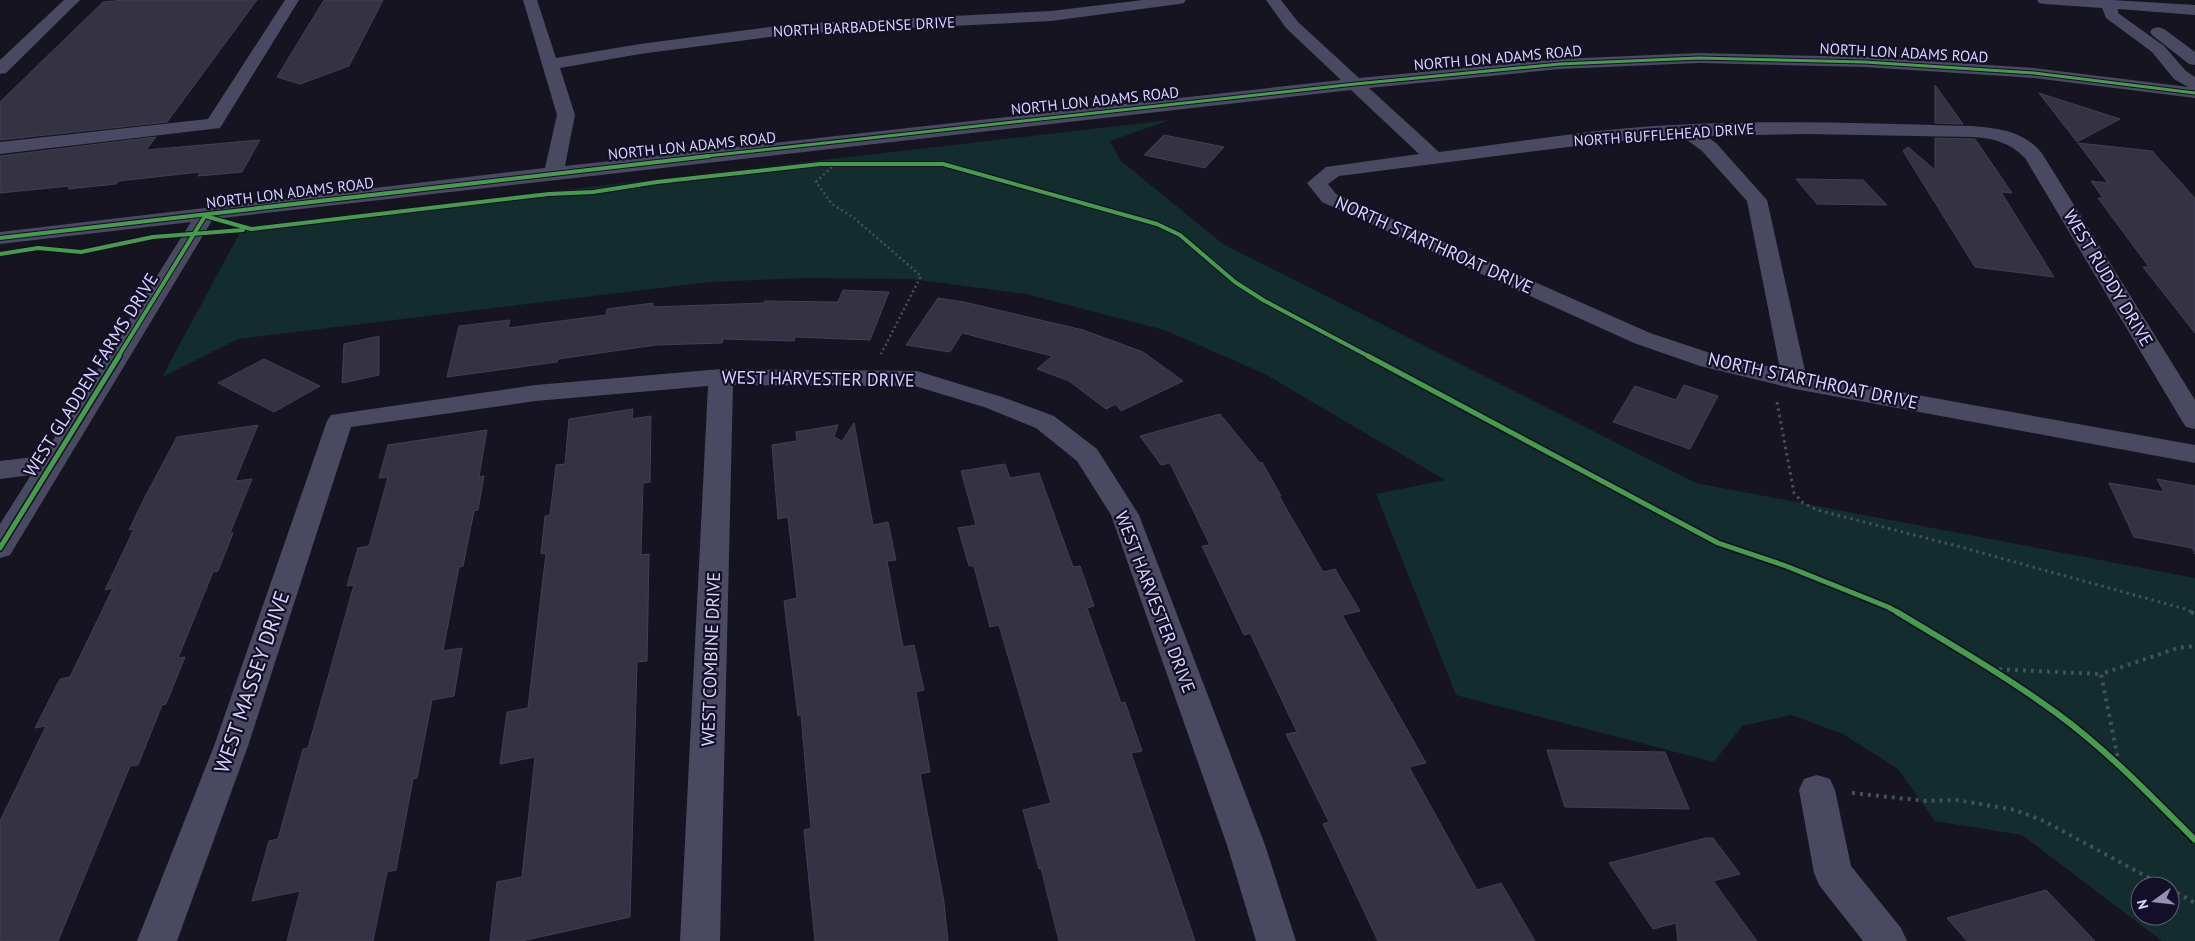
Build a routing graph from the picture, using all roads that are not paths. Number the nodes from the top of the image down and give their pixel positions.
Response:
1 (74, 0) edge
2 (292, 0) edge
3 (530, 0) edge
4 (1172, 0) edge
5 (1272, 0) edge
6 (2044, 0) edge
7 (2108, 4) junction
8 (2195, 10) edge
9 (2195, 60) edge
10 (551, 64) junction
11 (0, 69) edge
12 (1355, 84) junction
13 (2195, 84) edge
14 (2195, 94) edge
15 (1688, 131) junction
16 (2016, 140) joint
17 (0, 148) edge
18 (1433, 157) junction
19 (554, 174) junction
20 (1317, 184) joint
21 (205, 216) junction
22 (0, 238) edge
23 (721, 377) junction
24 (1784, 379) junction
25 (340, 421) joint
26 (2195, 421) edge
27 (2195, 454) edge
28 (52, 463) junction
29 (0, 470) edge
30 (0, 548) edge
31 (1817, 790) road end
32 (156, 941) edge
33 (700, 941) edge
34 (1276, 941) edge
35 (1886, 941) edge

1 - 11 street
2 - 17 street
3 - 10 street
4 - 10 street, NORTH BARBADENSE DRIVE
5 - 12 street
6 - 7 street
7 - 8 street
7 - 9 street
7 - 13 street
10 - 19 street
12 - 14 street, NORTH LON ADAMS ROAD
12 - 18 street
12 - 19 street, NORTH LON ADAMS ROAD
15 - 16 street, NORTH BUFFLEHEAD DRIVE
15 - 18 street, NORTH BUFFLEHEAD DRIVE
15 - 24 street
16 - 26 street, WEST RUDDY DRIVE
18 - 20 street, NORTH BUFFLEHEAD DRIVE
19 - 21 street, NORTH LON ADAMS ROAD
20 - 24 street, NORTH STARTHROAT DRIVE
21 - 22 street, NORTH LON ADAMS ROAD
21 - 28 street, WEST GLADDEN FARMS DRIVE
23 - 25 street, WEST HARVESTER DRIVE
23 - 33 street, WEST COMBINE DRIVE
23 - 34 street, WEST HARVESTER DRIVE
24 - 27 street, NORTH STARTHROAT DRIVE
25 - 32 street, WEST MASSEY DRIVE
28 - 29 street
28 - 30 street, WEST GLADDEN FARMS DRIVE
31 - 35 street

